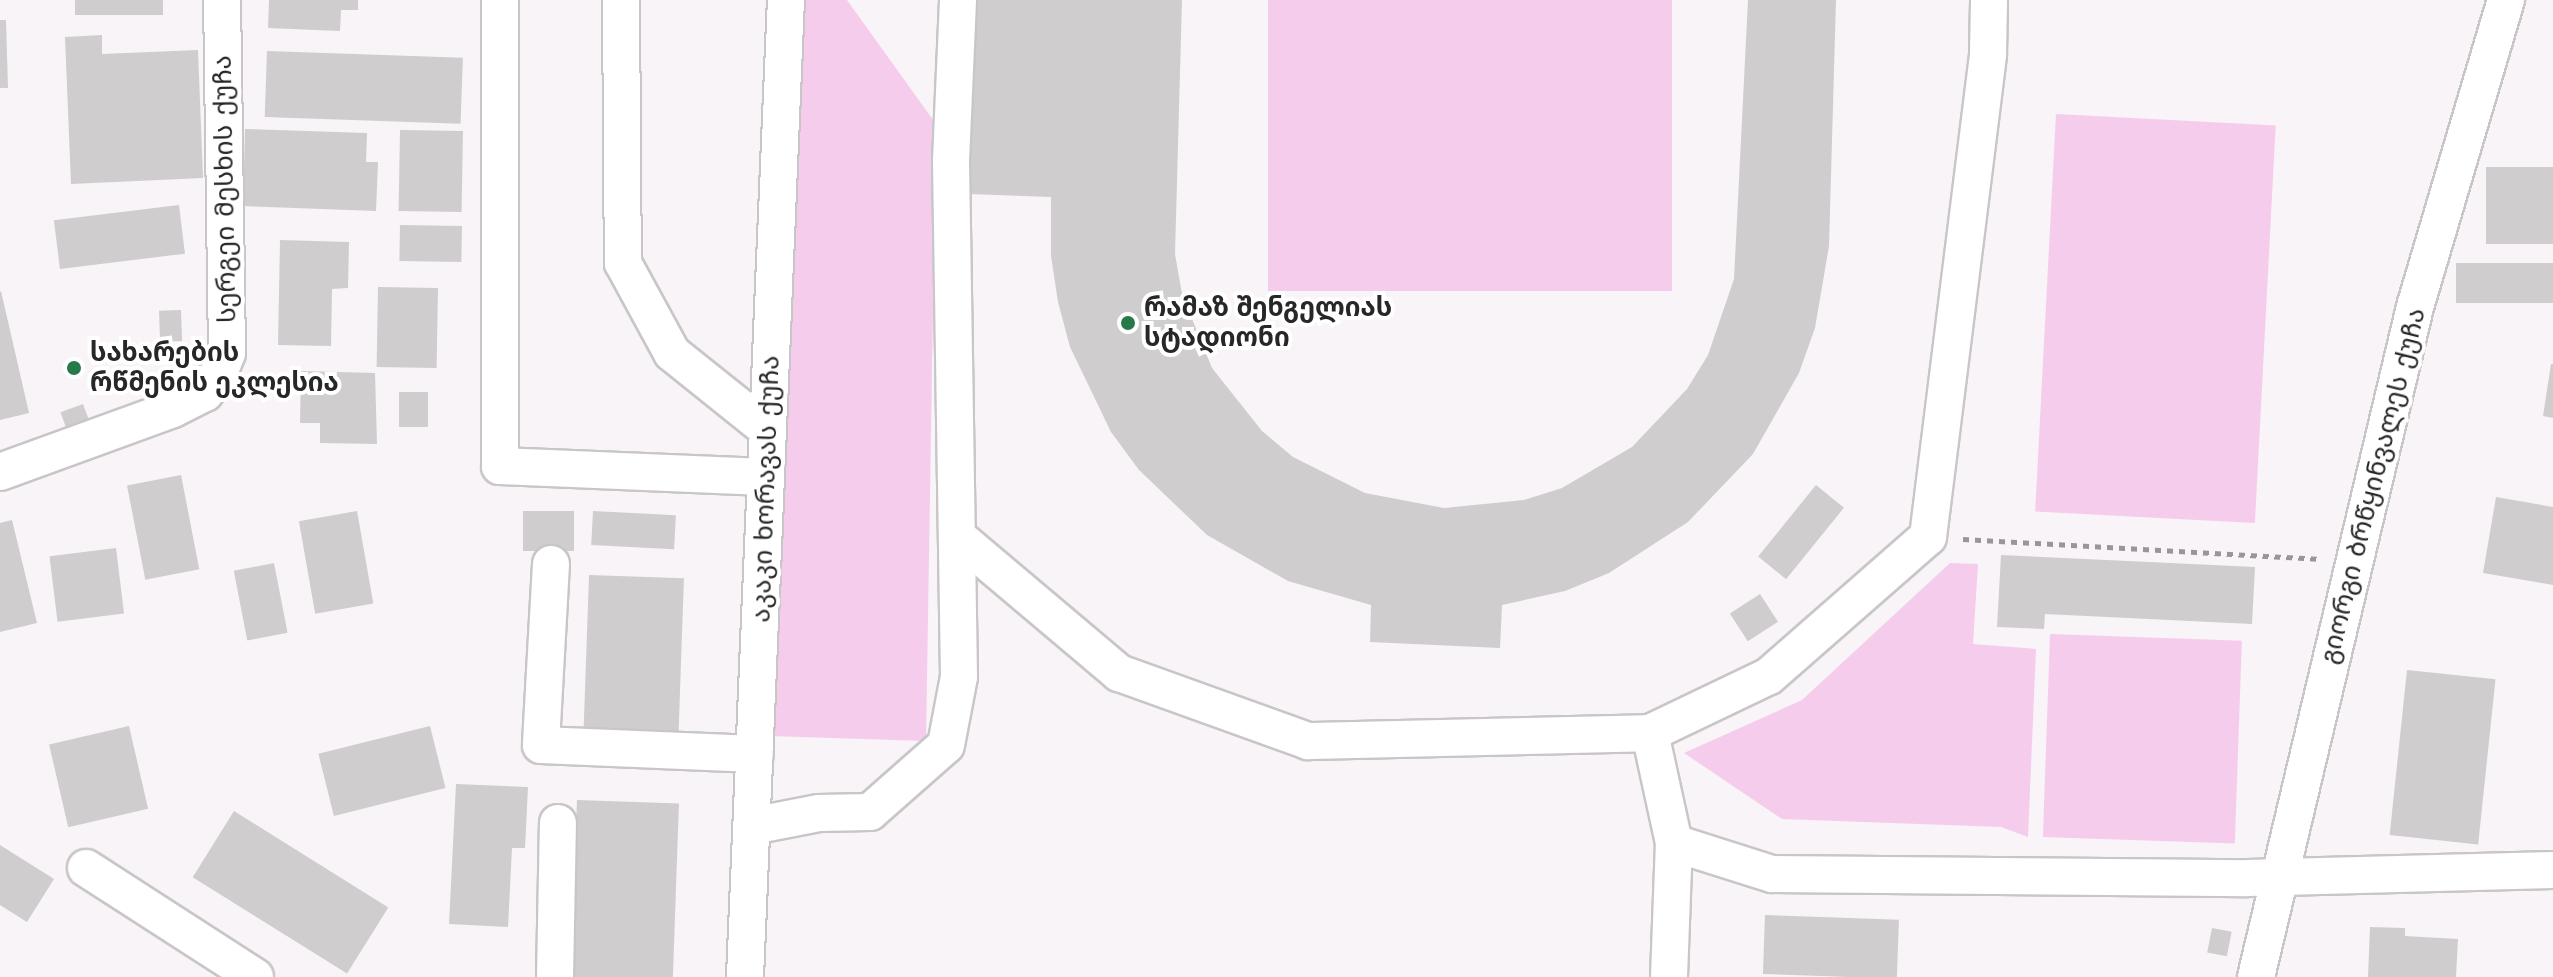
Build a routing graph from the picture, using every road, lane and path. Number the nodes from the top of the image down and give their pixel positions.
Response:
1 (222, 0) edge
2 (500, 0) edge
3 (621, 0) edge
4 (786, 0) edge
5 (958, 0) edge
6 (1989, 0) edge
7 (2506, 0) edge
8 (768, 430) junction
9 (0, 472) edge
10 (765, 477) junction
11 (958, 537) junction
12 (1928, 537) junction
13 (2354, 560) junction
14 (551, 564) dead end
15 (1650, 733) junction
16 (755, 754) junction
17 (558, 823) dead end
18 (752, 826) junction
19 (1674, 843) junction
20 (86, 868) dead end
21 (2553, 870) edge
22 (2281, 877) junction
23 (255, 977) edge
24 (555, 977) edge
25 (745, 977) edge
26 (1669, 977) edge
27 (2256, 977) edge

1 - 9 street, სერგეი მესხის ქუჩა
2 - 10 street
3 - 8 street
4 - 8 street, აკაკი ხორავას ქუჩა
5 - 11 street
6 - 12 street
7 - 13 street, გიორგი ბრწყინვალეს ქუჩა
8 - 10 street, აკაკი ხორავას ქუჩა
10 - 16 street, აკაკი ხორავას ქუჩა
11 - 15 street
11 - 18 street
12 - 13 path
12 - 15 street
13 - 22 street, გიორგი ბრწყინვალეს ქუჩა
14 - 16 street
15 - 19 street
16 - 18 street, აკაკი ხორავას ქუჩა
17 - 24 street
18 - 25 street, აკაკი ხორავას ქუჩა
19 - 22 street
19 - 26 street
20 - 23 street
21 - 22 street
22 - 27 street, გიორგი ბრწყინვალეს ქუჩა

